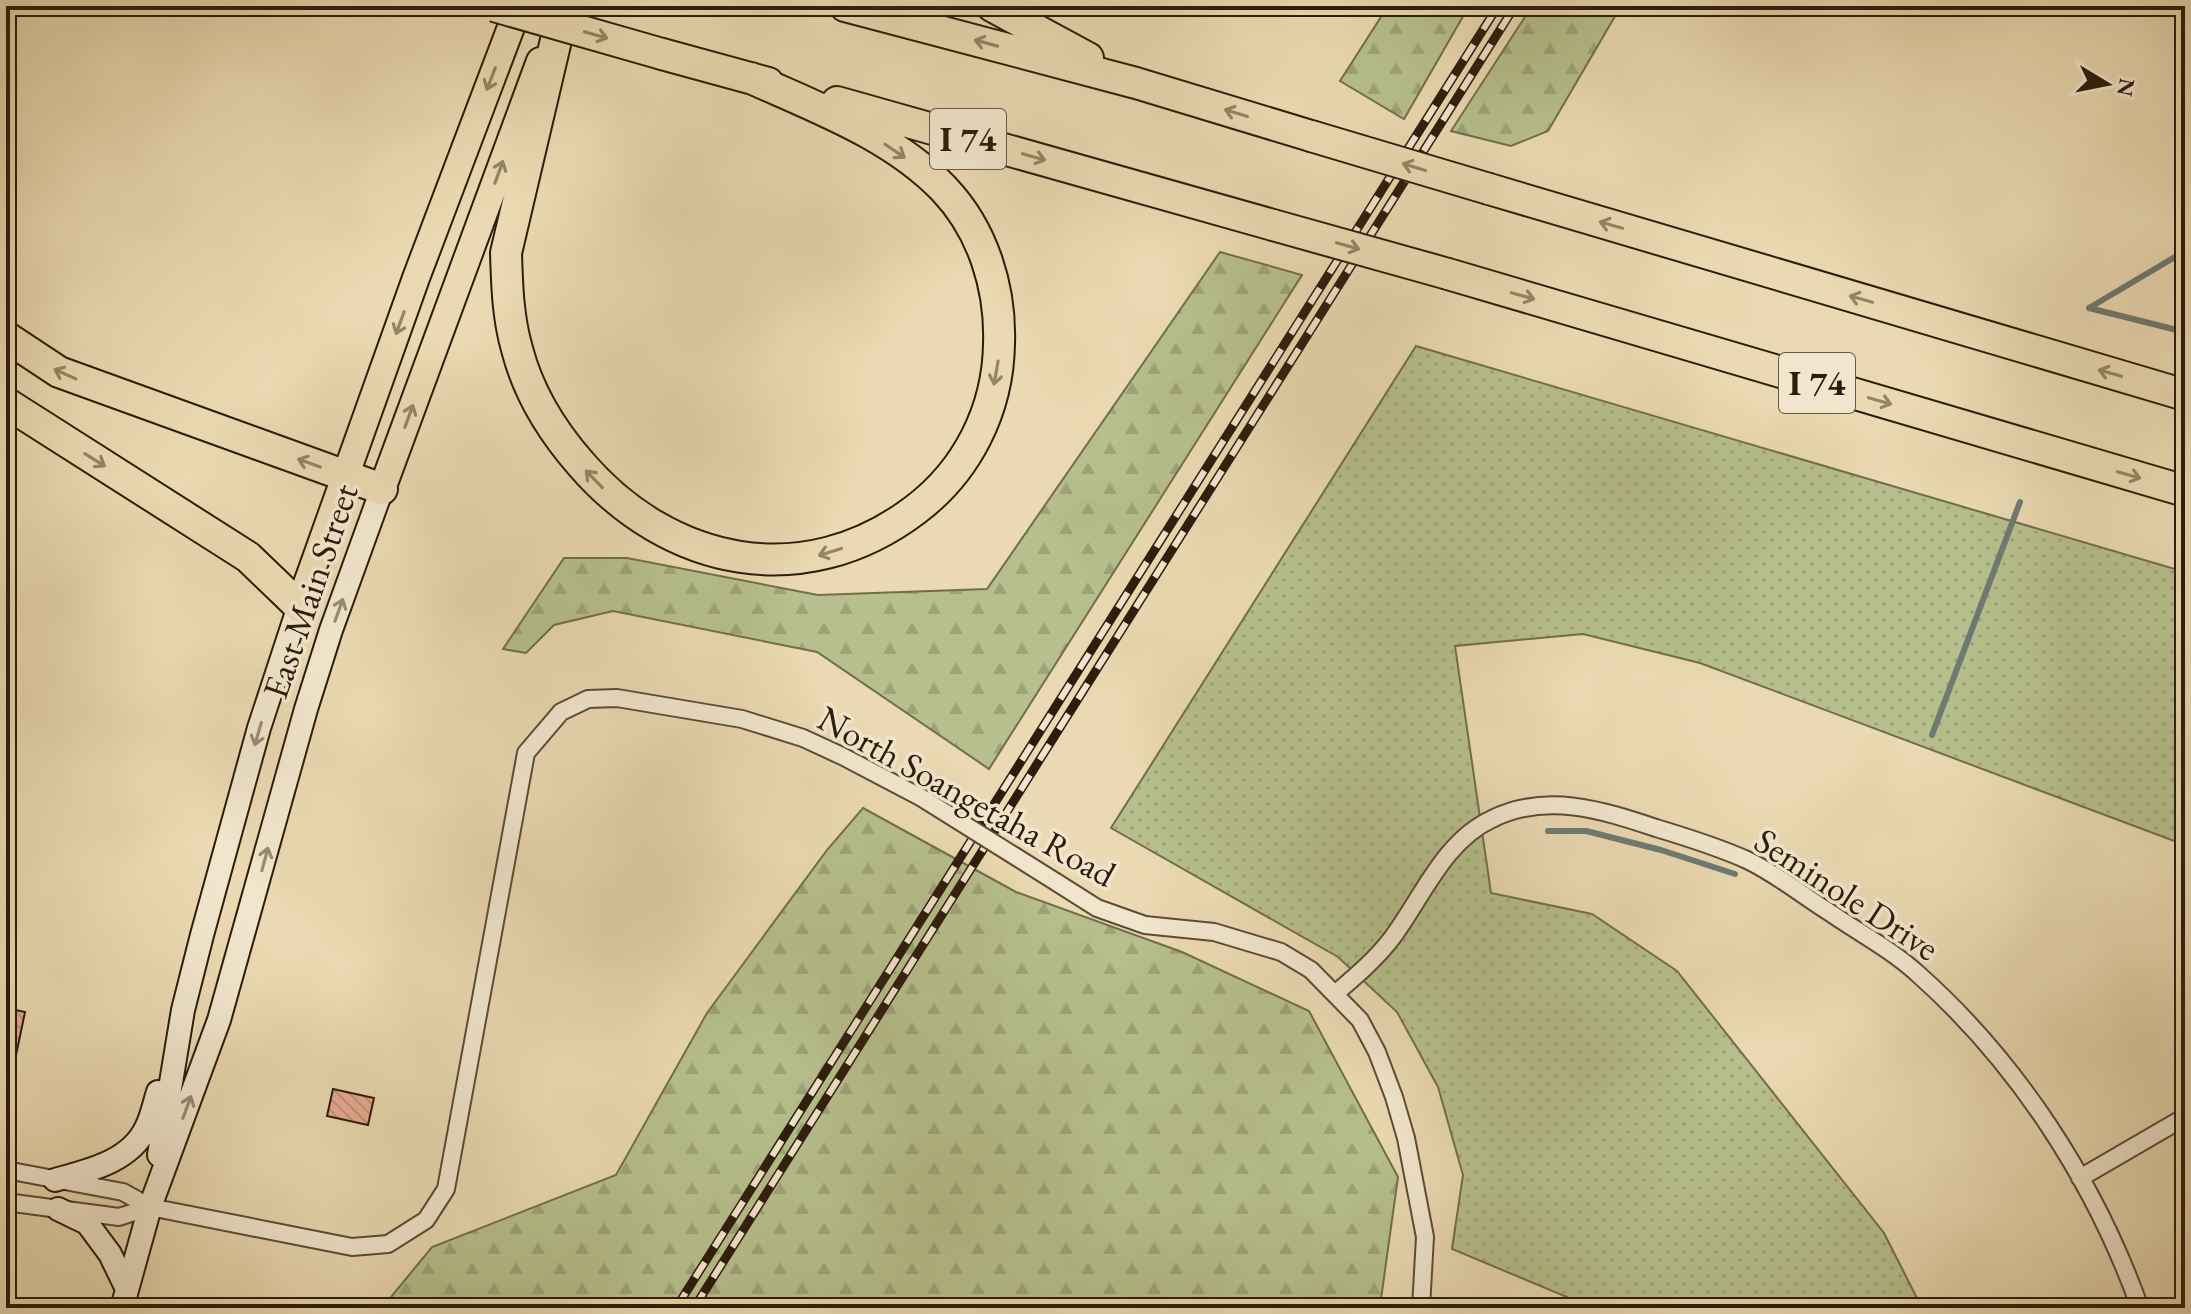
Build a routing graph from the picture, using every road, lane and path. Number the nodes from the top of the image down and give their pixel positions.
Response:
1 (494, 6) edge
2 (519, 6) edge
3 (562, 6) edge
4 (845, 6) edge
5 (992, 6) edge
6 (751, 78) junction
7 (1136, 83) junction
8 (6, 337) edge
9 (2185, 395) edge
10 (6, 403) edge
11 (344, 476) junction
12 (382, 489) junction
13 (2185, 491) edge
14 (299, 606) junction
15 (1336, 993) junction
16 (183, 1010) junction
17 (2185, 1117) edge
18 (6, 1170) edge
19 (2080, 1178) junction
20 (55, 1180) junction
21 (6, 1202) edge
22 (150, 1207) junction
23 (58, 1209) junction
24 (124, 1298) edge
25 (1421, 1308) edge
26 (2140, 1308) edge

1 -> 6 highway, I 74, bridge
2 -> 11 main road, East Main Street
6 -> 3 highway
12 -> 3 main road, East Main Street
7 -> 4 highway, I 74
5 - 7 highway
6 -> 13 highway, I 74, bridge
9 -> 7 highway, I 74, bridge
11 -> 8 highway
10 -> 14 highway
11 - 12 highway
11 - 14 main road, East Main Street
22 -> 12 street, East Main Street
14 -> 16 street, East Main Street
15 - 19 street, Seminole Drive
15 - 22 street, North Soangetaha Road, bridge
15 - 25 street, North Soangetaha Road
16 - 20 street
16 - 22 street, East Main Street
17 - 19 street
18 - 20 street
19 - 26 street, Seminole Drive
20 - 22 street
21 - 23 street
22 - 23 street
22 - 24 street, East Main Street
23 - 24 street

